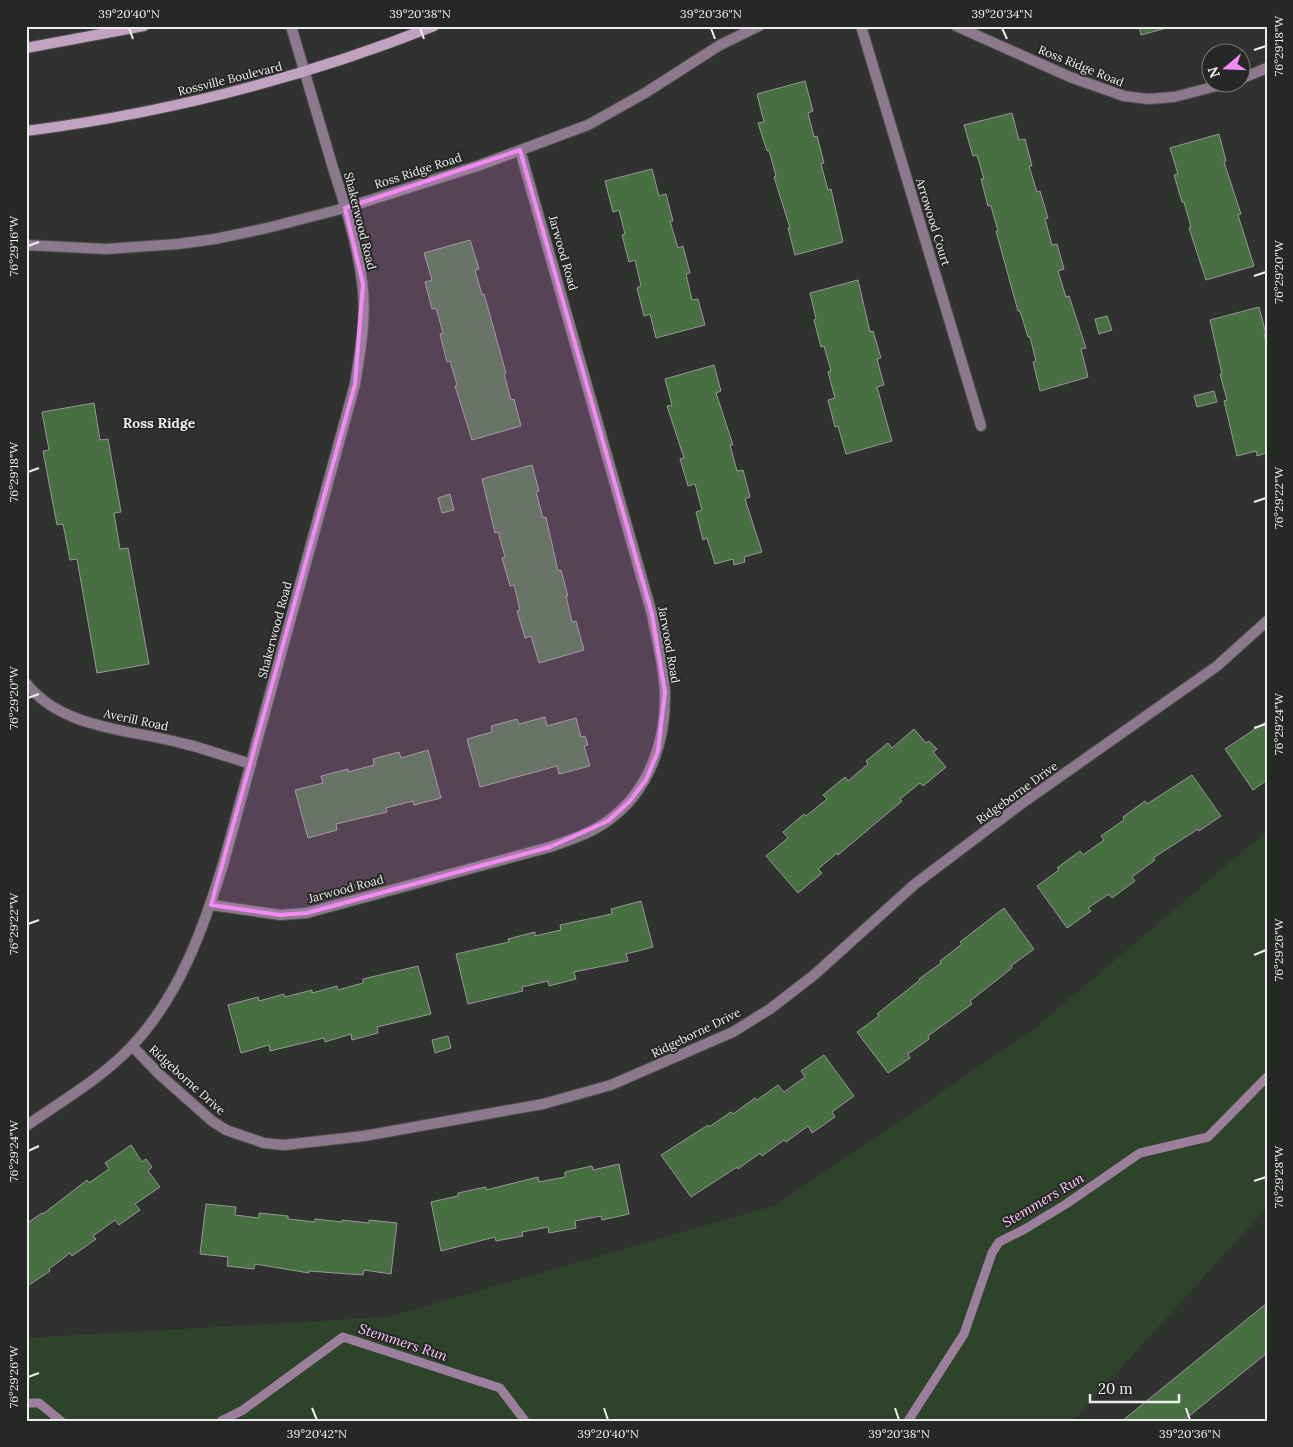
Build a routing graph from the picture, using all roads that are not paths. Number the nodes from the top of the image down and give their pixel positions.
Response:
1 (144, 26) edge
2 (291, 26) edge
3 (434, 26) edge
4 (758, 26) edge
5 (862, 26) edge
6 (956, 26) edge
7 (26, 48) edge
8 (1267, 68) edge
9 (305, 72) junction
10 (1250, 75) edge
11 (1200, 90) edge
12 (26, 131) edge
13 (520, 150) junction
14 (346, 208) junction
15 (26, 245) edge
16 (981, 426) dead end
17 (1267, 621) edge
18 (26, 682) edge
19 (251, 764) junction
20 (211, 904) junction
21 (132, 1046) junction
22 (26, 1126) edge

1 - 7 main road
2 - 9 street, Shakerwood Road
3 - 9 main road, Rossville Boulevard
4 - 13 street, Ross Ridge Road
5 - 16 street, Arrowood Court
6 - 11 street, Ross Ridge Road
8 - 10 street
9 - 12 main road, Rossville Boulevard
9 - 14 street, Shakerwood Road
13 - 14 street, Ross Ridge Road
13 - 20 street, Jarwood Road
14 - 15 street, Ross Ridge Road
14 - 19 street, Shakerwood Road
17 - 21 street, Ridgeborne Drive
18 - 19 street, Averill Road
19 - 20 street, Shakerwood Road
20 - 21 street, Shakerwood Road
21 - 22 street, Shakerwood Road

